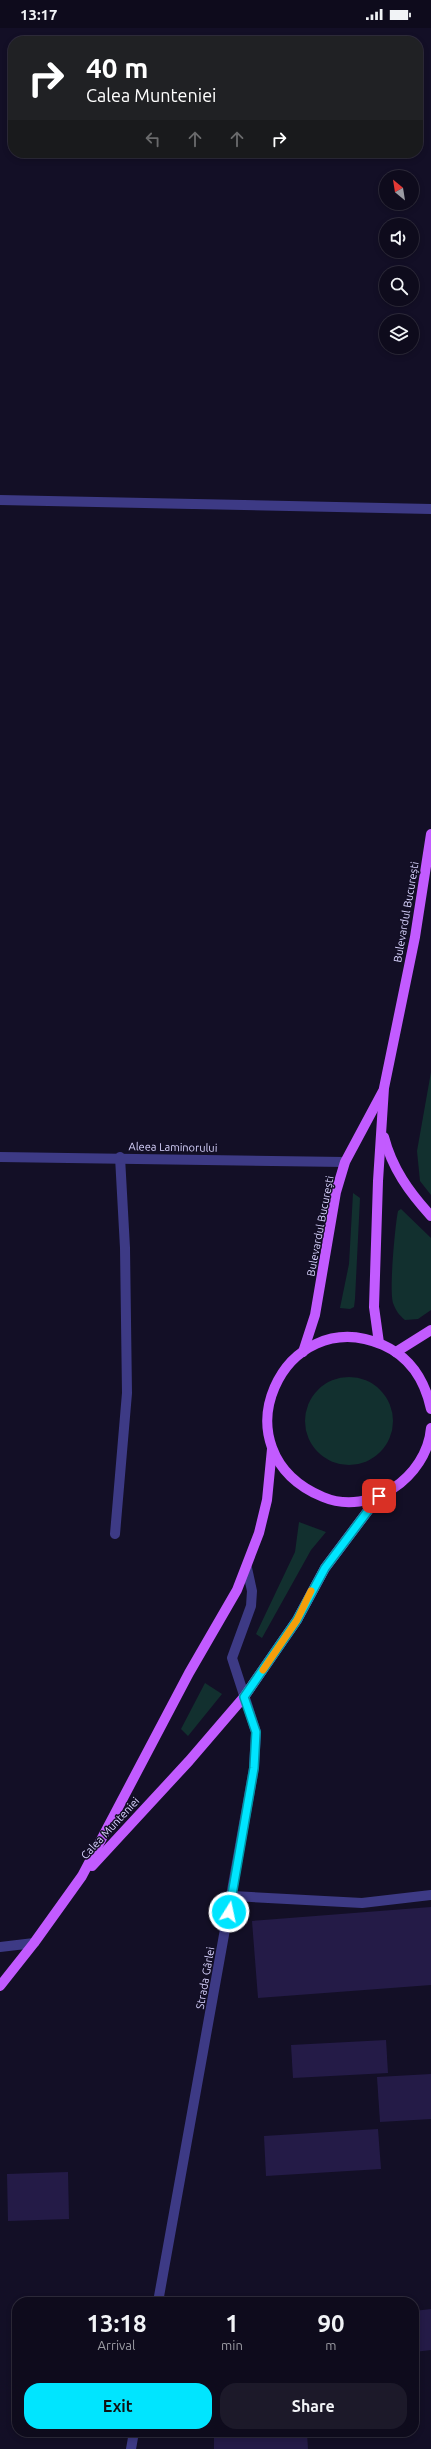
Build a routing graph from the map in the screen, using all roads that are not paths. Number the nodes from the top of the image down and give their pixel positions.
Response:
1 (0, 500) edge
2 (431, 508) edge
3 (431, 834) edge
4 (384, 1088) junction
5 (382, 1128) junction
6 (0, 1157) edge
7 (120, 1157) junction
8 (345, 1162) junction
9 (431, 1216) edge
10 (431, 1330) edge
11 (379, 1343) junction
12 (303, 1352) junction
13 (396, 1352) junction
14 (431, 1409) edge
15 (431, 1430) edge
16 (272, 1449) junction
17 (379, 1496) junction
18 (115, 1534) dead end
19 (247, 1568) junction
20 (244, 1697) junction
21 (82, 1876) junction
22 (431, 1895) edge
23 (232, 1896) junction
24 (34, 1943) junction
25 (0, 1947) edge
26 (0, 1986) edge
27 (159, 2297) edge
28 (133, 2437) edge
29 (131, 2449) edge

1 - 2 street
3 - 4 main road, Bulevardul București
4 - 5 main road, Bulevardul București
4 - 8 main road, Bulevardul București
5 - 9 main road
5 - 11 main road, Bulevardul București
6 - 7 street, Aleea Laminorului
7 - 8 street, Aleea Laminorului
7 - 18 street
8 - 12 main road, Bulevardul București
10 - 13 main road
11 - 12 main road
11 - 13 main road
12 - 16 main road
13 - 14 main road
15 - 17 main road
16 - 17 main road
16 - 19 main road, Calea Munteniei
17 - 20 main road, Calea Munteniei
19 - 20 street, Strada Gârlei
19 - 21 main road, Calea Munteniei
20 - 21 main road, Calea Munteniei
20 - 23 street, Strada Gârlei
21 - 24 main road
22 - 23 street
23 - 27 street, Strada Gârlei
24 - 25 street
24 - 26 main road
28 - 29 street

